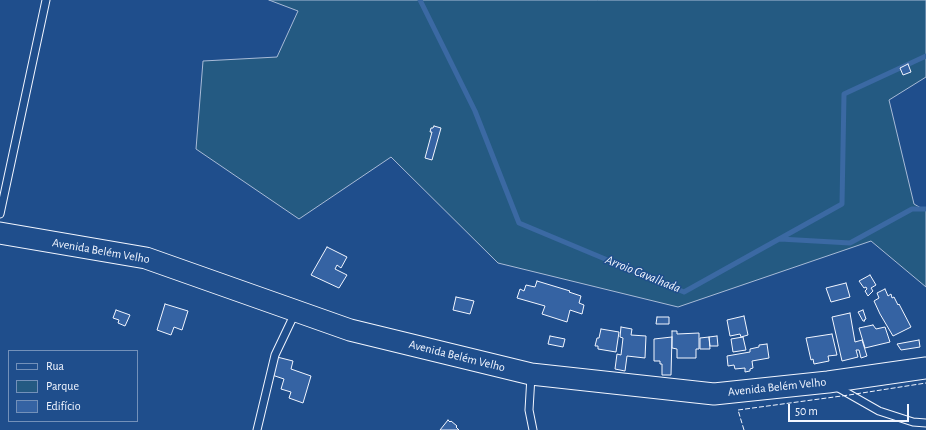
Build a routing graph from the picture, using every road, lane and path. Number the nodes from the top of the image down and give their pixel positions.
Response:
1 (46, 0) edge
2 (0, 214) edge
3 (0, 233) edge
4 (296, 310) junction
5 (926, 368) edge
6 (531, 374) junction
7 (828, 382) junction
8 (926, 423) edge
9 (256, 430) edge
10 (533, 430) edge

1 - 2 lane
3 - 4 main road, Avenida Belém Velho
4 - 6 main road, Avenida Belém Velho
4 - 9 lane
5 - 7 main road, Avenida Belém Velho
6 - 7 main road, Avenida Belém Velho
6 - 10 lane
7 - 8 lane

